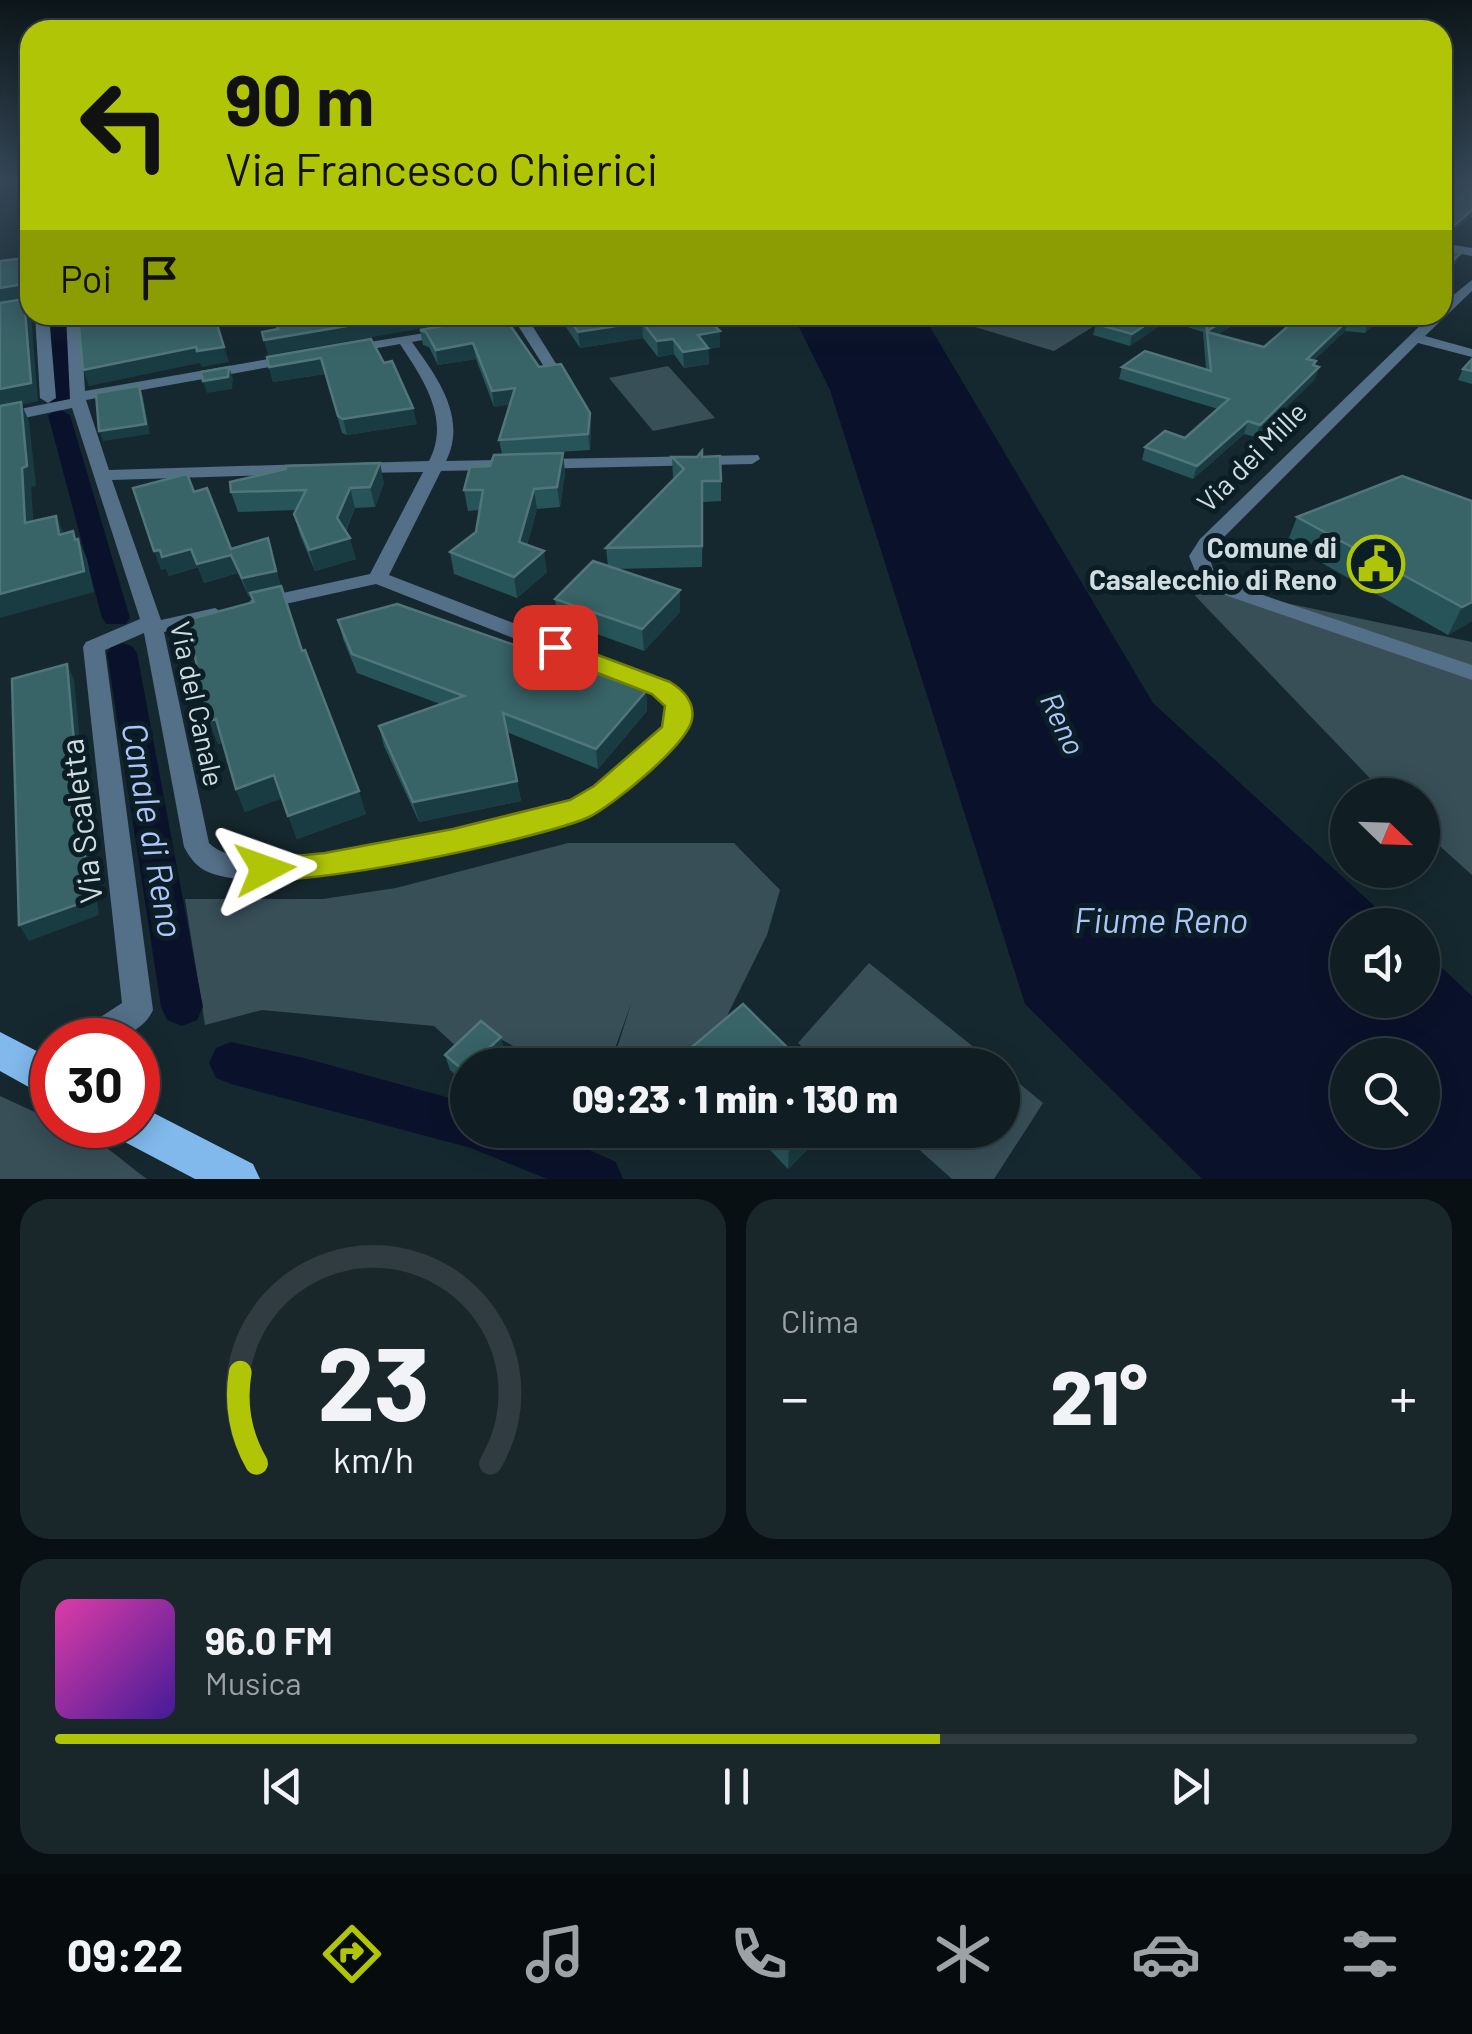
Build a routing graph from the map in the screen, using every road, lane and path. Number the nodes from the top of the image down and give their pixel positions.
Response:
1 (1472, 284) edge
2 (1452, 303) edge
3 (43, 325) edge
4 (74, 325) edge
5 (489, 325) edge
6 (524, 325) edge
7 (1429, 325) edge
8 (470, 328) edge
9 (453, 331) edge
10 (1415, 338) junction
11 (402, 339) junction
12 (326, 353) edge
13 (1472, 354) edge
14 (307, 356) edge
15 (554, 370) edge
16 (48, 398) dead end
17 (78, 400) junction
18 (0, 418) edge
19 (752, 459) dead end
20 (434, 466) junction
21 (100, 475) junction
22 (378, 578) junction
23 (151, 626) junction
24 (1472, 674) edge
25 (126, 1018) edge
26 (0, 1050) edge
27 (30, 1067) edge
28 (160, 1138) edge
29 (238, 1179) edge

1 - 2 street, Via dei Mille
3 - 16 street
4 - 17 street, Via del Canale
5 - 8 street
6 - 15 street
7 - 10 street, Via dei Mille
9 - 11 street
10 - 13 street
10 - 24 street, Via dei Mille
11 - 12 street
11 - 20 street
14 - 17 street
17 - 18 street
17 - 21 street, Via del Canale
19 - 20 street
20 - 21 street
20 - 22 street
21 - 23 street, Via del Canale
22 - 23 street
22 - 23 street, Via del Canale
23 - 25 street, Via Scaletta
26 - 27 main road
28 - 29 main road

